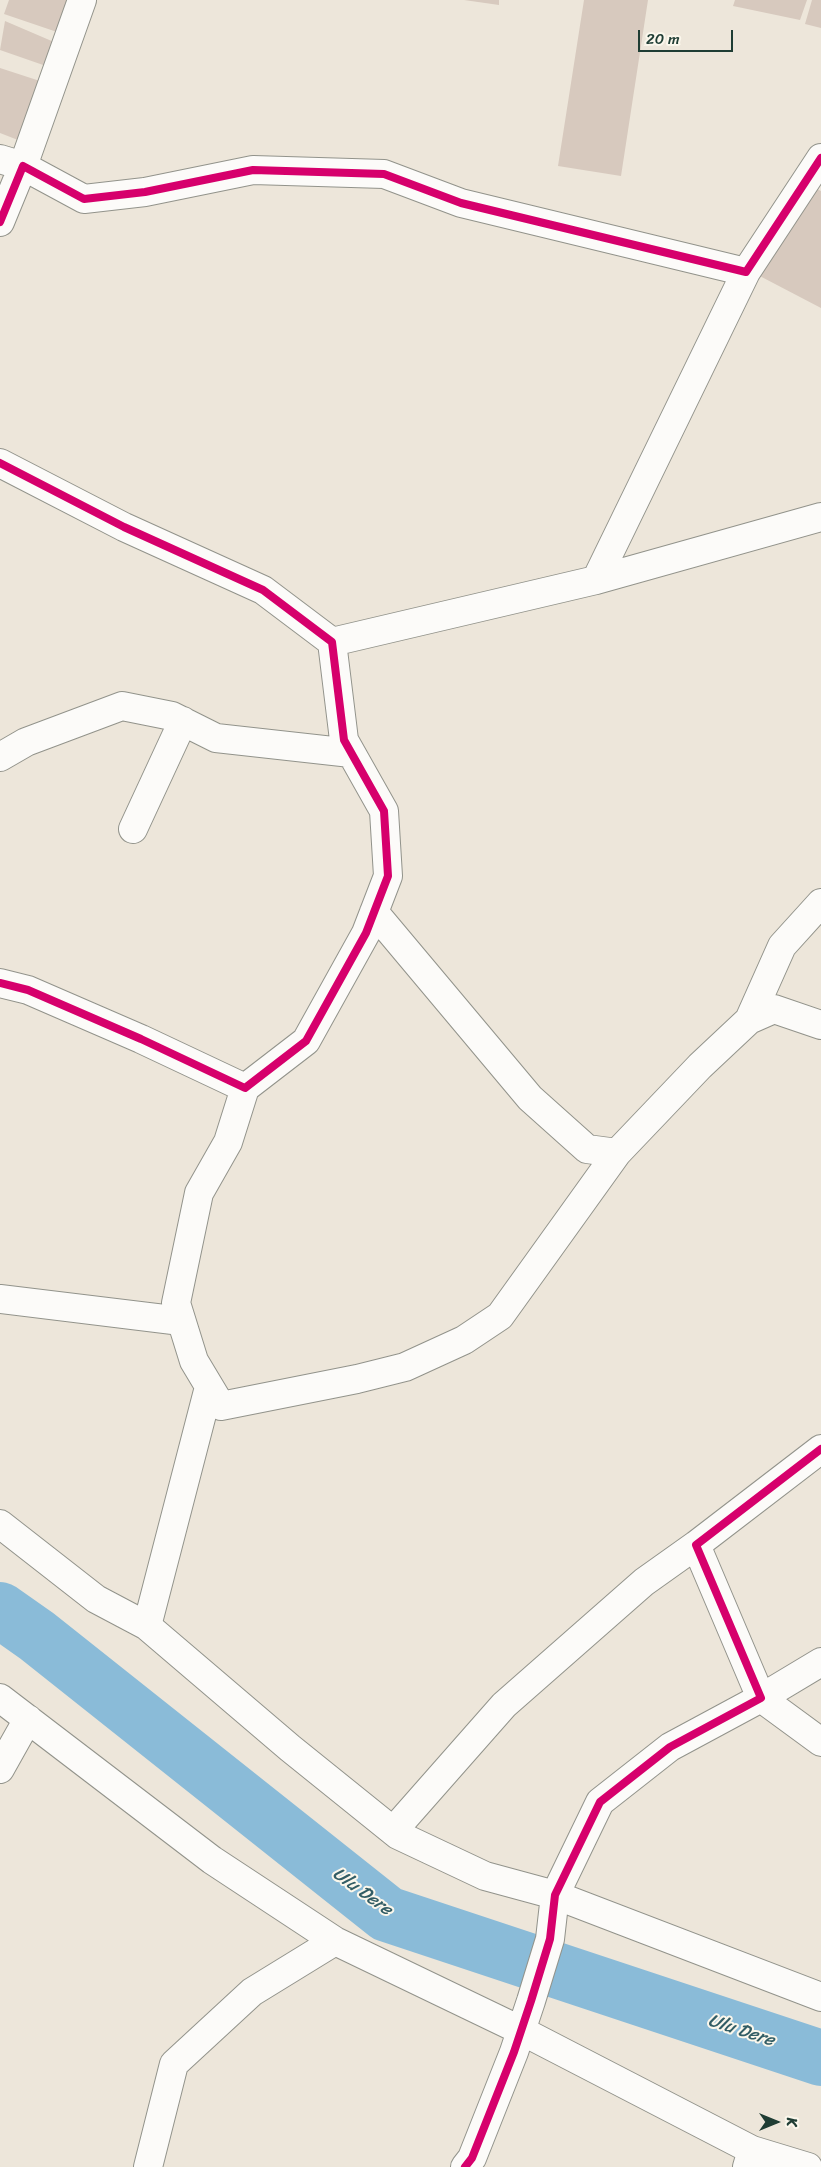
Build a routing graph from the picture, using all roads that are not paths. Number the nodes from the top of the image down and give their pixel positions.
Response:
1 (82, 0) edge
2 (821, 158) edge
3 (11, 163) edge
4 (0, 222) edge
5 (746, 272) junction
6 (0, 463) edge
7 (821, 516) edge
8 (596, 580) junction
9 (332, 642) junction
10 (183, 721) junction
11 (351, 753) junction
12 (0, 757) edge
13 (132, 829) dead end
14 (821, 903) edge
15 (374, 912) junction
16 (0, 983) edge
17 (749, 1020) junction
18 (821, 1025) edge
19 (246, 1088) junction
20 (617, 1153) junction
21 (0, 1299) edge
22 (181, 1321) junction
23 (209, 1387) junction
24 (821, 1449) edge
25 (0, 1524) edge
26 (696, 1546) junction
27 (147, 1626) junction
28 (821, 1662) edge
29 (0, 1698) edge
30 (761, 1698) junction
31 (28, 1719) junction
32 (821, 1742) edge
33 (0, 1769) edge
34 (392, 1831) junction
35 (555, 1896) junction
36 (335, 1941) junction
37 (821, 1997) edge
38 (520, 2030) junction
39 (749, 2158) edge
40 (148, 2167) edge
41 (465, 2167) edge
42 (808, 2167) edge

1 - 3 street
2 - 5 street
3 - 4 street
3 - 5 street
5 - 8 street
6 - 9 street
7 - 8 street
8 - 9 street
9 - 11 street
10 - 11 street
10 - 12 street
10 - 13 street
11 - 15 street
14 - 17 street
15 - 19 street
15 - 20 street
16 - 19 street
17 - 18 street
17 - 20 street
19 - 22 street
20 - 23 street
21 - 22 street
22 - 23 street
23 - 27 street
24 - 26 street
25 - 27 street
26 - 30 street
26 - 34 street
27 - 34 street
28 - 30 street
29 - 31 street
30 - 32 street
30 - 35 street
31 - 33 street
31 - 36 street
34 - 35 street
35 - 37 street
35 - 38 street
36 - 38 street
36 - 40 street
38 - 39 street
38 - 41 street
39 - 42 street

